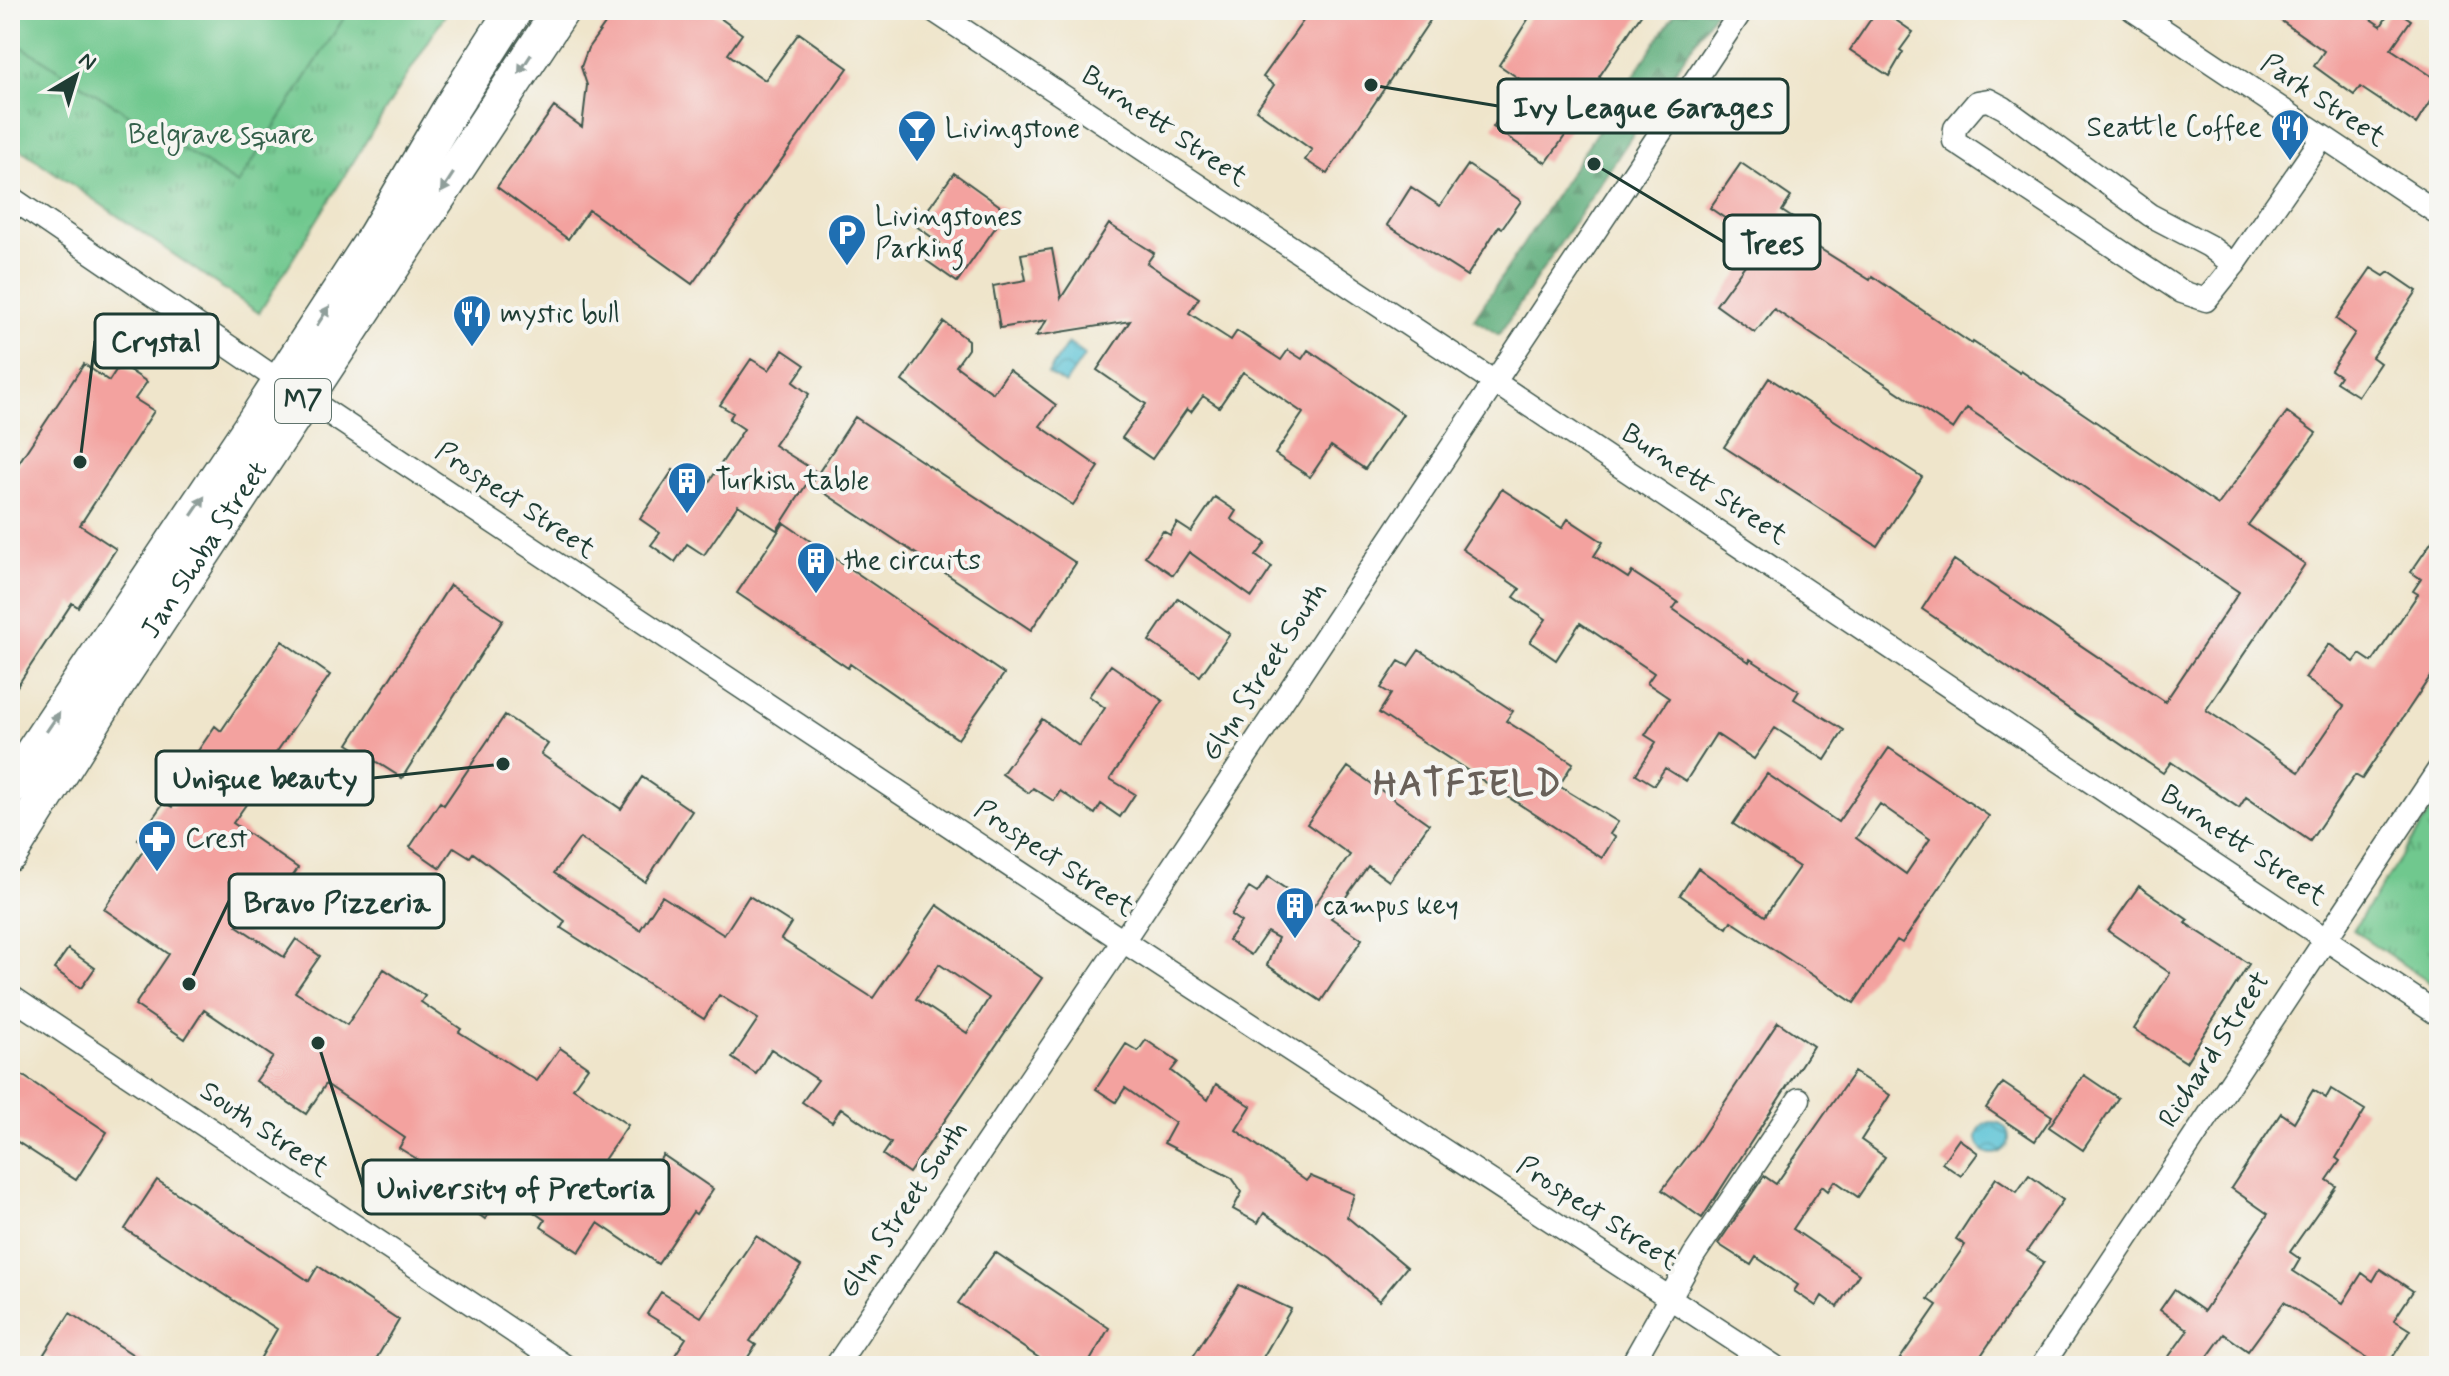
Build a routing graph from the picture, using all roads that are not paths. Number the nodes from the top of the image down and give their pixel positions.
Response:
1 (561, 10) edge
2 (933, 10) edge
3 (1742, 10) edge
4 (2133, 10) edge
5 (511, 13) edge
6 (2323, 137) junction
7 (10, 197) edge
8 (2439, 214) edge
9 (2234, 265) junction
10 (1493, 381) junction
11 (293, 389) junction
12 (2439, 769) edge
13 (10, 787) edge
14 (10, 853) edge
15 (2325, 937) junction
16 (1123, 941) junction
17 (10, 996) edge
18 (2439, 1015) edge
19 (1799, 1099) dead end
20 (1669, 1296) junction
21 (565, 1366) edge
22 (836, 1366) edge
23 (1631, 1366) edge
24 (1774, 1366) edge
25 (2042, 1366) edge

1 -> 11 main road, Jan Shoba Street / M7
2 - 10 street, Burnett Street
3 - 10 street, Glyn Street South
4 - 6 street, Park Street
11 -> 5 main road, Jan Shoba Street / M7
6 - 8 street, Park Street
6 - 9 street
7 - 11 street, Prospect Street
9 - 9 street
10 - 15 street, Burnett Street
10 - 16 street, Glyn Street South
13 -> 11 main road, Jan Shoba Street / M7
11 - 14 main road, Jan Shoba Street / M7
11 - 16 street, Prospect Street
12 - 15 street, Richard Street
15 - 18 street, Burnett Street
15 - 25 street, Richard Street
16 - 20 street, Prospect Street
16 - 22 street, Glyn Street South
17 - 21 street, South Street
19 - 20 street
20 - 23 street
20 - 24 street, Prospect Street

